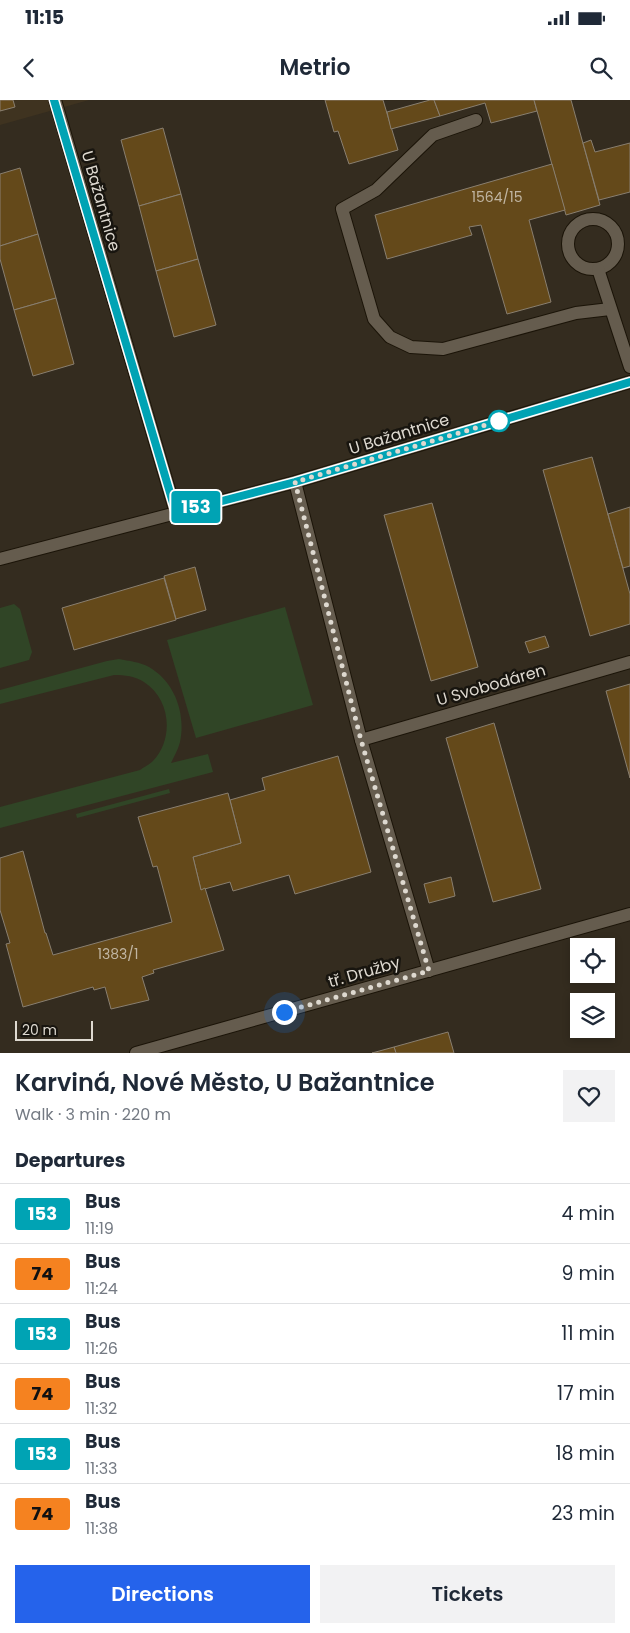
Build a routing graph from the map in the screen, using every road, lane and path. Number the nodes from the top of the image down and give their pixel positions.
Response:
1 (54, 100) edge
2 (476, 120) dead end
3 (598, 269) junction
4 (610, 309) junction
5 (630, 367) edge
6 (630, 382) edge
7 (295, 482) junction
8 (176, 513) junction
9 (0, 559) edge
10 (630, 662) edge
11 (361, 740) junction
12 (630, 914) edge
13 (429, 971) junction
14 (157, 1050) edge
15 (136, 1053) edge

1 - 8 street, U Bažantnice
2 - 4 street
3 - 3 street
3 - 4 street
4 - 5 street
6 - 7 street, U Bažantnice
7 - 8 street, U Bažantnice
7 - 11 street
8 - 9 street, U Bažantnice
10 - 11 street, U Svobodáren
11 - 13 street
12 - 13 street, tř. Družby
13 - 14 street, tř. Družby
14 - 15 street, tř. Družby

